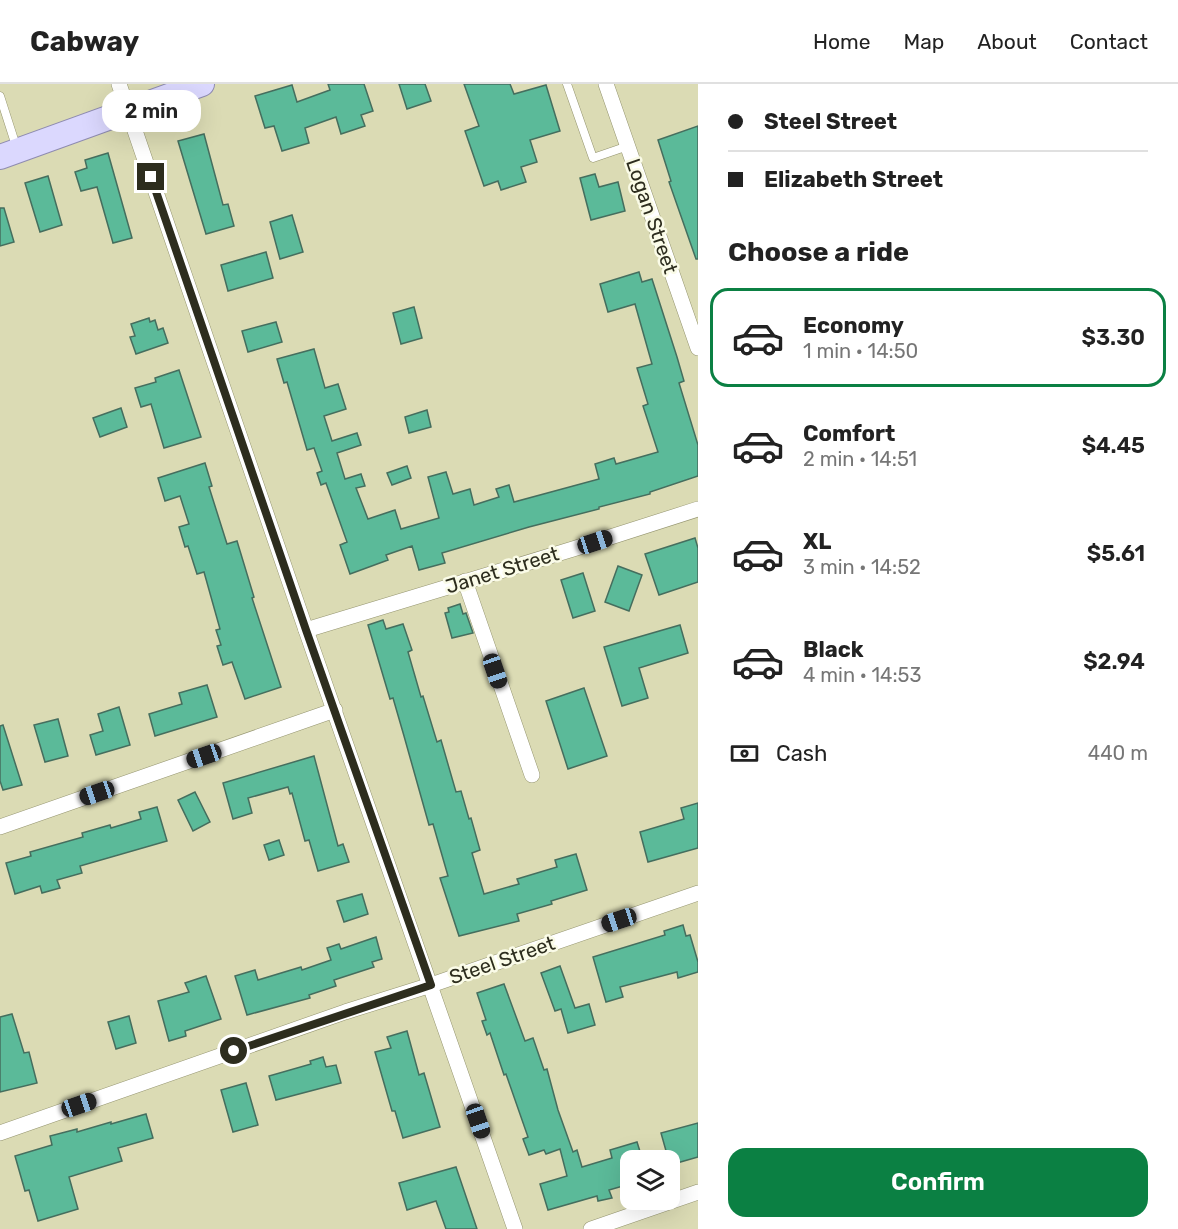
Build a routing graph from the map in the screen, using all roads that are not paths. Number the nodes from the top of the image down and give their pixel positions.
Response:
1 (119, 84) edge
2 (202, 84) edge
3 (567, 84) edge
4 (606, 84) edge
5 (0, 96) edge
6 (128, 109) junction
7 (628, 146) junction
8 (8, 154) edge
9 (698, 348) edge
10 (698, 509) edge
11 (465, 581) junction
12 (306, 630) junction
13 (335, 710) junction
14 (532, 776) dead end
15 (0, 827) edge
16 (698, 893) edge
17 (431, 985) junction
18 (0, 1133) edge
19 (698, 1192) edge
20 (515, 1229) edge
21 (591, 1229) edge

1 - 6 street
2 - 6 main road
3 - 7 lane
4 - 7 street, Logan Street
5 - 8 lane
6 - 8 main road
6 - 12 street
7 - 9 street, Logan Street
10 - 11 street, Janet Street
11 - 12 street, Janet Street
11 - 14 street
12 - 13 street
13 - 15 street
13 - 17 street
16 - 17 street, Steel Street
17 - 18 street, Steel Street
17 - 20 street
19 - 21 street

